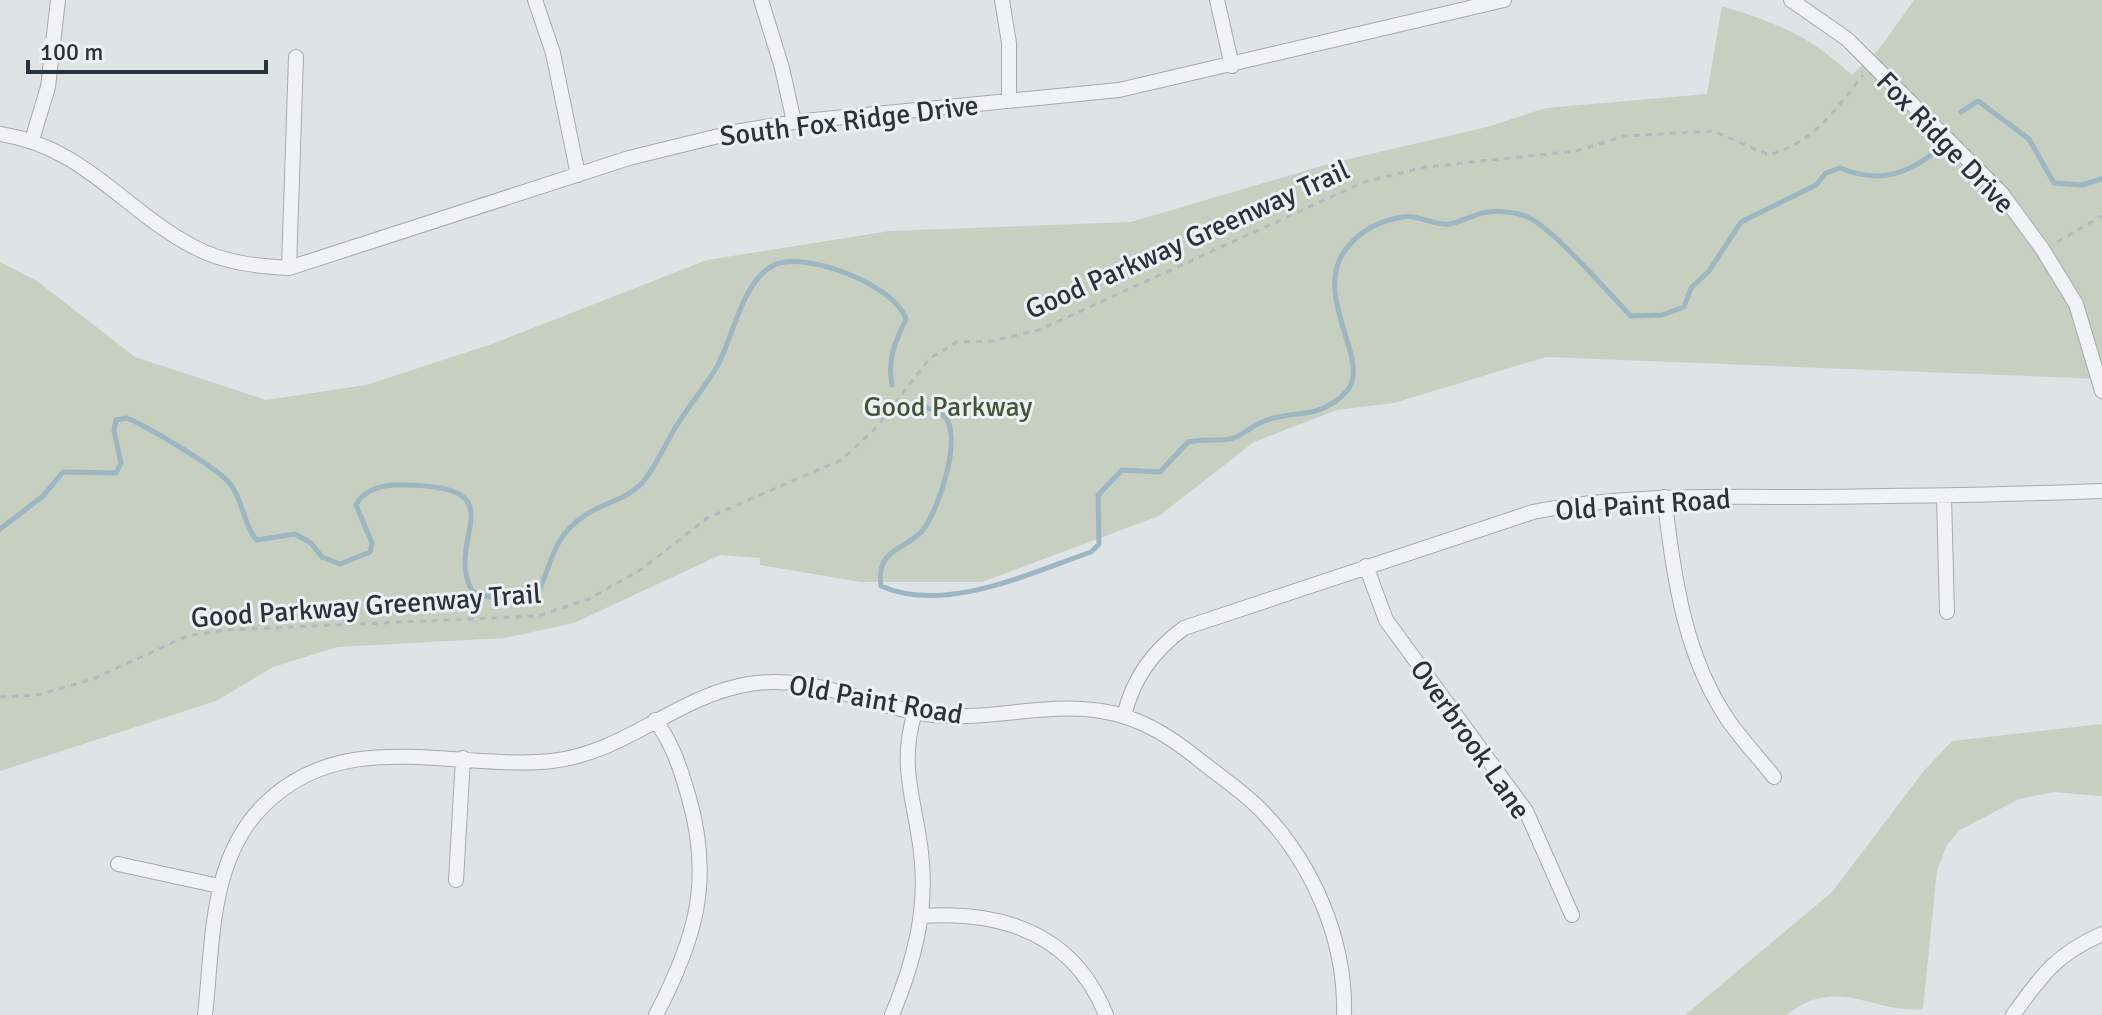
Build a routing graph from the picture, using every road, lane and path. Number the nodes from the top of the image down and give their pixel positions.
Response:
1 (58, 0) edge
2 (535, 0) edge
3 (761, 0) edge
4 (1002, 0) edge
5 (1217, 0) edge
6 (1504, 0) edge
7 (1791, 0) edge
8 (1460, 5) edge
9 (296, 57) dead end
10 (1232, 66) junction
11 (1871, 66) junction
12 (1009, 101) junction
13 (794, 122) junction
14 (0, 134) edge
15 (32, 140) junction
16 (578, 175) junction
17 (2102, 216) edge
18 (2043, 250) junction
19 (289, 268) junction
20 (2102, 391) edge
21 (2102, 491) edge
22 (1664, 497) junction
23 (1944, 497) junction
24 (1366, 566) junction
25 (1947, 612) dead end
26 (0, 697) edge
27 (915, 712) junction
28 (1124, 716) junction
29 (655, 720) junction
30 (463, 758) junction
31 (1774, 777) dead end
32 (118, 864) dead end
33 (456, 880) dead end
34 (219, 886) junction
35 (1572, 915) dead end
36 (922, 916) junction
37 (2102, 934) edge
38 (205, 1015) edge
39 (656, 1015) edge
40 (892, 1015) edge
41 (1106, 1015) edge
42 (1344, 1015) edge
43 (2013, 1015) edge

1 - 15 street
2 - 16 street
3 - 13 street
4 - 12 street
5 - 10 street
6 - 8 street, South Fox Ridge Drive
7 - 11 street
8 - 10 street, South Fox Ridge Drive
9 - 19 street
10 - 12 street, South Fox Ridge Drive
11 - 18 street, Fox Ridge Drive
11 - 26 path, Good Parkway Greenway Trail
12 - 13 street, South Fox Ridge Drive
13 - 16 street, South Fox Ridge Drive
14 - 15 street, South Fox Ridge Drive
15 - 19 street, South Fox Ridge Drive
16 - 19 street, South Fox Ridge Drive
17 - 18 path
18 - 20 street, Fox Ridge Drive
21 - 23 street, Old Paint Road
22 - 23 street, Old Paint Road
22 - 24 street, Old Paint Road
22 - 31 street
23 - 25 street
24 - 28 street, Old Paint Road
24 - 35 street, Overbrook Lane
27 - 28 street, Old Paint Road
27 - 29 street, Old Paint Road
27 - 36 street
28 - 42 street
29 - 30 street, Old Paint Road
29 - 39 street
30 - 33 street
30 - 34 street, Old Paint Road
32 - 34 street
34 - 38 street, Old Paint Road
36 - 40 street
36 - 41 street
37 - 43 street

